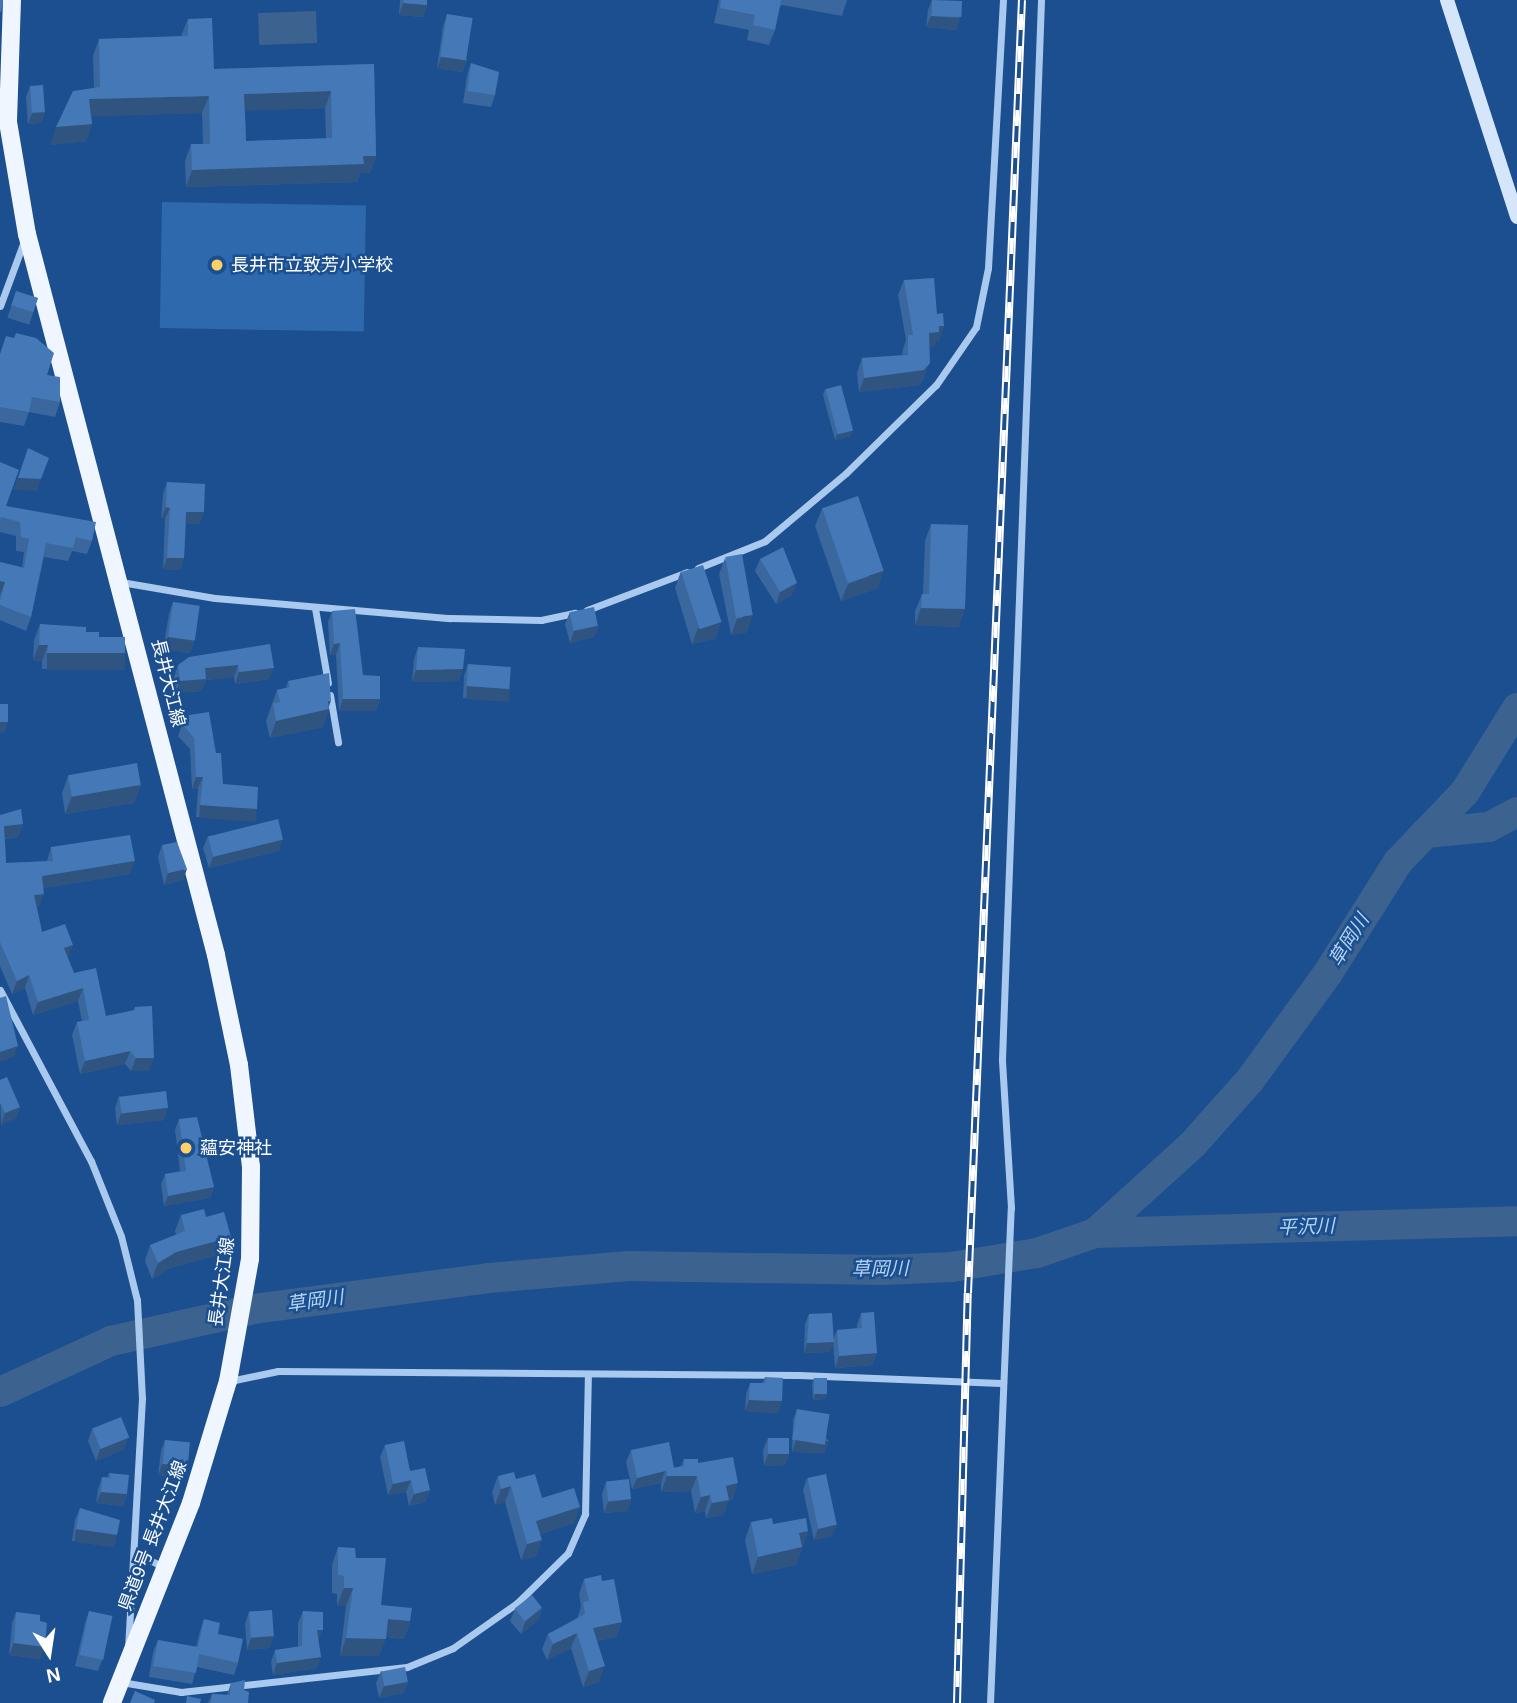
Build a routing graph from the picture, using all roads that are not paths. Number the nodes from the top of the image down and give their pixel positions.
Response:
1 (12, 0) edge
2 (1003, 0) edge
3 (1041, 0) edge
4 (1447, 0) edge
5 (4, 123) edge
6 (1517, 217) edge
7 (27, 234) junction
8 (0, 306) edge
9 (120, 582) junction
10 (315, 608) junction
11 (338, 742) dead end
12 (0, 990) edge
13 (588, 1376) junction
14 (228, 1381) junction
15 (1001, 1383) junction
16 (134, 1552) junction
17 (165, 1567) junction
18 (128, 1660) junction
19 (120, 1682) junction
20 (112, 1703) edge
21 (990, 1703) edge

1 - 5 main road, 長井大江線
2 - 10 street
3 - 15 street
4 - 6 street
5 - 7 main road, 長井大江線
7 - 8 street
7 - 9 main road, 長井大江線
9 - 10 street
9 - 14 main road, 長井大江線
10 - 11 street
12 - 16 street
13 - 14 street
13 - 15 street
13 - 19 street
14 - 17 main road, 県道9号 長井大江線
15 - 21 street
16 - 17 street
16 - 18 street
17 - 18 main road, 県道9号 長井大江線
18 - 19 main road, 県道9号 長井大江線
19 - 20 main road, 県道9号 長井大江線

